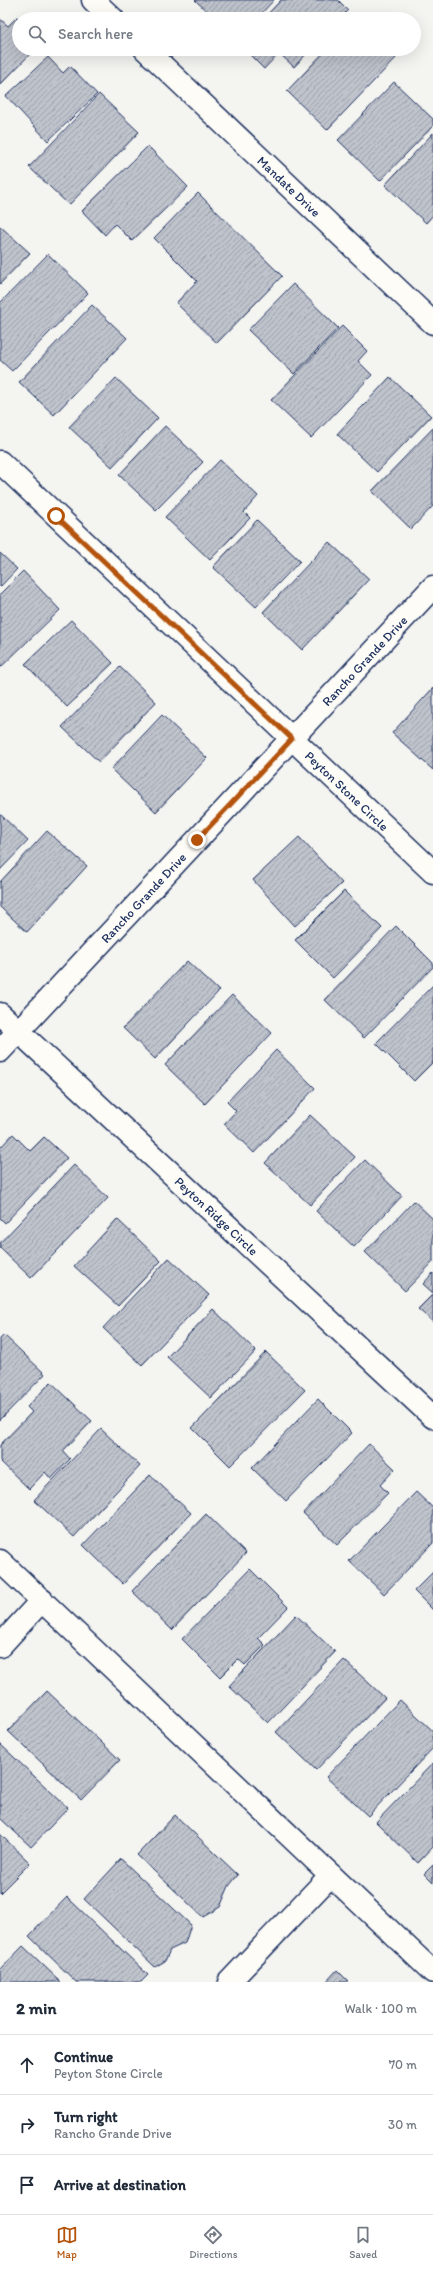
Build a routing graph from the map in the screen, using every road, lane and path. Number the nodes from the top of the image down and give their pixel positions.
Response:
1 (93, 0) edge
2 (106, 12) edge
3 (152, 56) edge
4 (433, 323) edge
5 (0, 462) edge
6 (433, 587) edge
7 (292, 739) junction
8 (433, 872) edge
9 (0, 1014) edge
10 (18, 1032) junction
11 (0, 1051) edge
12 (433, 1417) edge
13 (0, 1561) edge
14 (42, 1600) junction
15 (0, 1646) edge
16 (331, 1875) junction
17 (433, 1972) edge
18 (229, 1982) edge

1 - 2 street
3 - 4 street, Mandate Drive
5 - 7 street, Peyton Stone Circle
6 - 7 street, Rancho Grande Drive
7 - 8 street, Peyton Stone Circle
7 - 10 street, Rancho Grande Drive
9 - 10 street, Peyton Ridge Circle
10 - 11 street, Rancho Grande Drive
10 - 12 street, Peyton Ridge Circle
13 - 14 street
14 - 15 street
14 - 16 street
16 - 17 street
16 - 18 street

